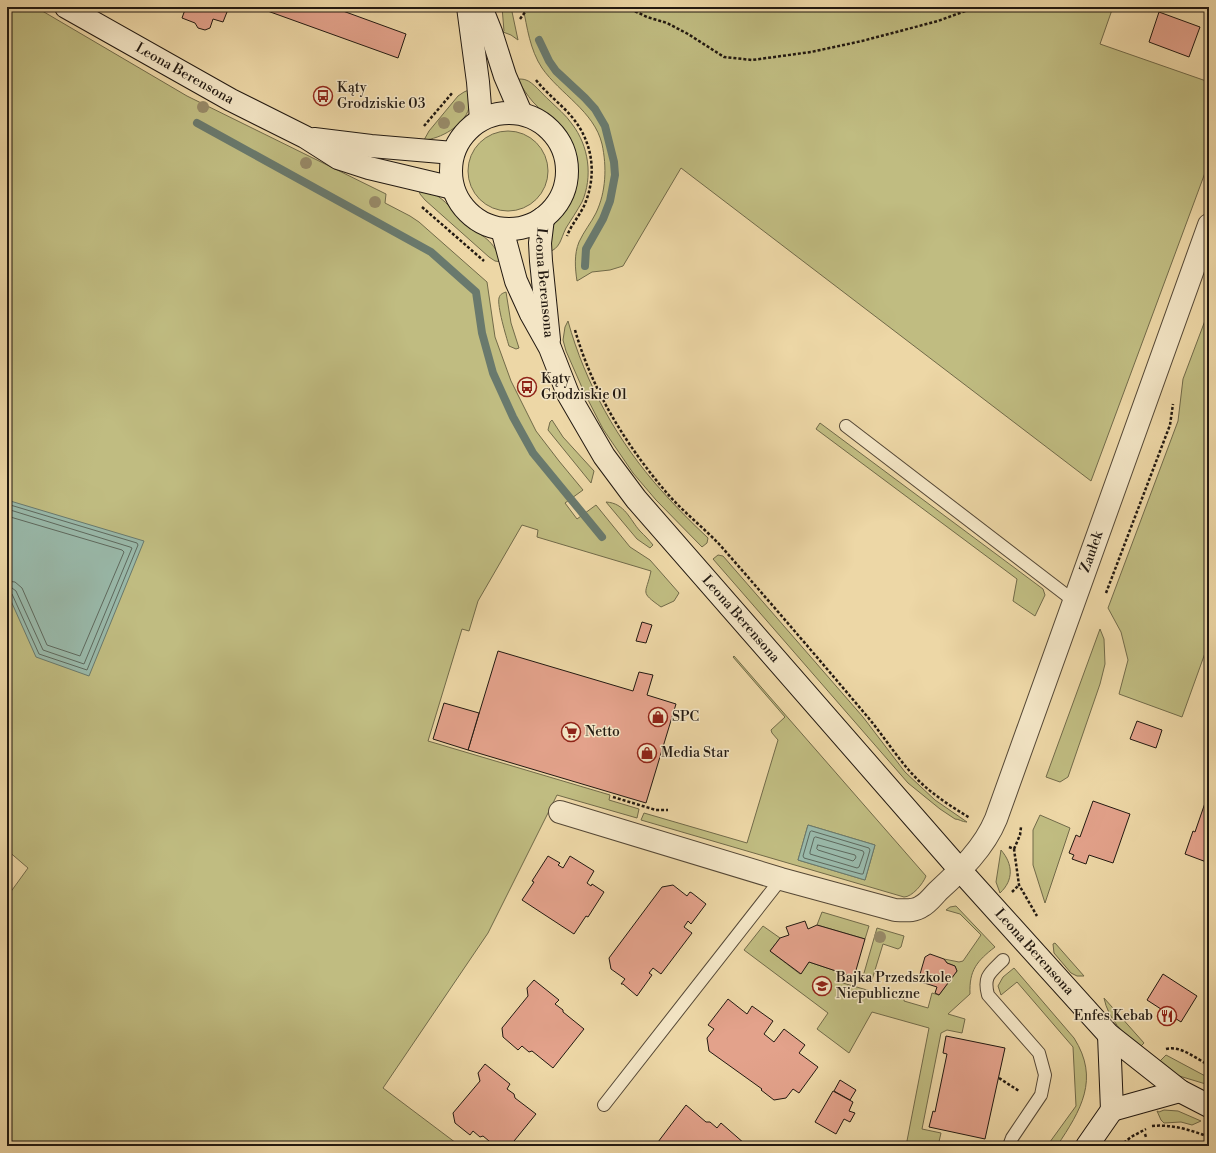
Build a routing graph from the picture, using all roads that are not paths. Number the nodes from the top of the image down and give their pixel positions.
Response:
1 (66, 7) edge
2 (468, 7) edge
3 (481, 7) edge
4 (521, 113) junction
5 (481, 119) junction
6 (304, 137) junction
7 (453, 152) junction
8 (453, 188) junction
9 (543, 218) junction
10 (1209, 225) edge
11 (502, 229) junction
12 (550, 348) junction
13 (846, 426) dead end
14 (1074, 601) junction
15 (560, 812) dead end
16 (960, 870) junction
17 (781, 880) junction
18 (1003, 960) dead end
19 (1108, 1035) junction
20 (1180, 1091) junction
21 (604, 1105) dead end
22 (1209, 1106) edge
23 (1112, 1110) junction
24 (1009, 1146) edge
25 (1087, 1146) edge

1 - 6 street, Leona Berensona
2 - 5 street
3 - 4 street
4 - 5 street
4 - 9 street
5 - 7 street
6 - 7 street, Leona Berensona
6 - 8 street, Leona Berensona
7 - 8 street
8 - 11 street
9 - 11 street
9 - 12 street, Leona Berensona
10 - 14 street, Zaułek
11 - 12 street, Leona Berensona
12 - 16 street, Leona Berensona
13 - 14 lane
14 - 16 street, Zaułek
15 - 17 street
16 - 17 street
16 - 19 street, Leona Berensona
17 - 21 lane
18 - 24 lane
19 - 20 street, Leona Berensona
19 - 23 street
20 - 22 street, Leona Berensona
20 - 23 street
23 - 25 street

